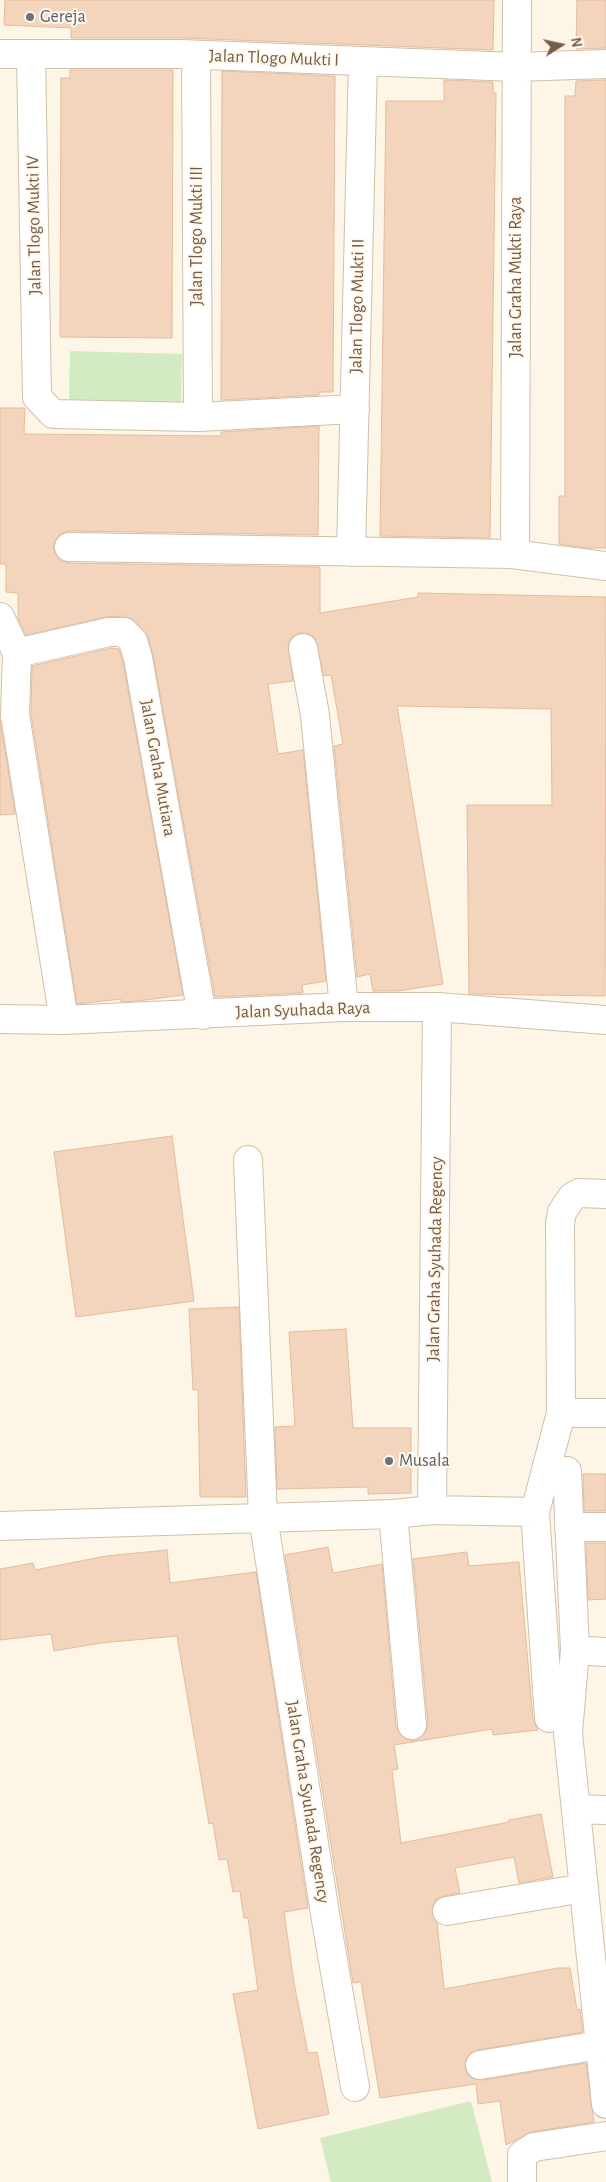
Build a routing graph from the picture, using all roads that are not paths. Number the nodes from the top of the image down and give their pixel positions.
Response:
1 (517, 0) edge
2 (0, 54) edge
3 (31, 54) junction
4 (196, 55) junction
5 (364, 61) junction
6 (606, 64) edge
7 (516, 67) junction
8 (355, 408) junction
9 (198, 417) junction
10 (69, 547) dead end
11 (351, 552) junction
12 (515, 554) junction
13 (606, 566) edge
14 (0, 617) edge
15 (303, 648) dead end
16 (17, 653) junction
17 (344, 1007) junction
18 (437, 1008) junction
19 (202, 1015) junction
20 (0, 1019) edge
21 (64, 1020) junction
22 (606, 1020) edge
23 (248, 1160) dead end
24 (606, 1194) edge
25 (561, 1413) junction
26 (606, 1413) edge
27 (567, 1471) dead end
28 (432, 1510) junction
29 (535, 1512) junction
30 (393, 1514) junction
31 (263, 1518) junction
32 (0, 1526) edge
33 (569, 1527) junction
34 (606, 1527) edge
35 (575, 1650) junction
36 (606, 1652) edge
37 (549, 1718) dead end
38 (412, 1726) dead end
39 (576, 1809) junction
40 (606, 1810) edge
41 (584, 1888) junction
42 (447, 1911) dead end
43 (600, 2045) junction
44 (480, 2065) dead end
45 (355, 2086) dead end
46 (606, 2104) edge
47 (606, 2136) edge
48 (522, 2182) edge

1 - 7 street, Jalan Graha Mukti Raya
2 - 3 street, Jalan Tlogo Mukti I
3 - 4 street, Jalan Tlogo Mukti I
3 - 9 street, Jalan Tlogo Mukti IV
4 - 5 street, Jalan Tlogo Mukti I
4 - 9 street, Jalan Tlogo Mukti III
5 - 7 street, Jalan Tlogo Mukti I
5 - 8 street, Jalan Tlogo Mukti II
6 - 7 street, Jalan Tlogo Mukti I
7 - 12 street, Jalan Graha Mukti Raya
8 - 9 street
8 - 11 street, Jalan Tlogo Mukti II
10 - 11 street
11 - 12 street
12 - 13 street
14 - 16 street
15 - 17 street
16 - 19 street, Jalan Graha Mutiara
16 - 21 street
17 - 18 street, Jalan Syuhada Raya
17 - 19 street, Jalan Syuhada Raya
18 - 22 street, Jalan Syuhada Raya
18 - 28 street, Jalan Graha Syuhada Regency
19 - 21 street, Jalan Syuhada Raya
20 - 21 street, Jalan Syuhada Raya
23 - 31 street, Jalan Graha Syuhada Regency
24 - 25 street
25 - 26 street
25 - 29 street
27 - 33 street
28 - 29 street
28 - 30 street
29 - 37 street
30 - 31 street
30 - 38 street
31 - 32 street
31 - 45 street, Jalan Graha Syuhada Regency
33 - 34 street
33 - 35 street
35 - 36 street
35 - 39 street
39 - 40 street
39 - 41 street
41 - 42 street
41 - 43 street
43 - 44 street
43 - 46 street
47 - 48 street

